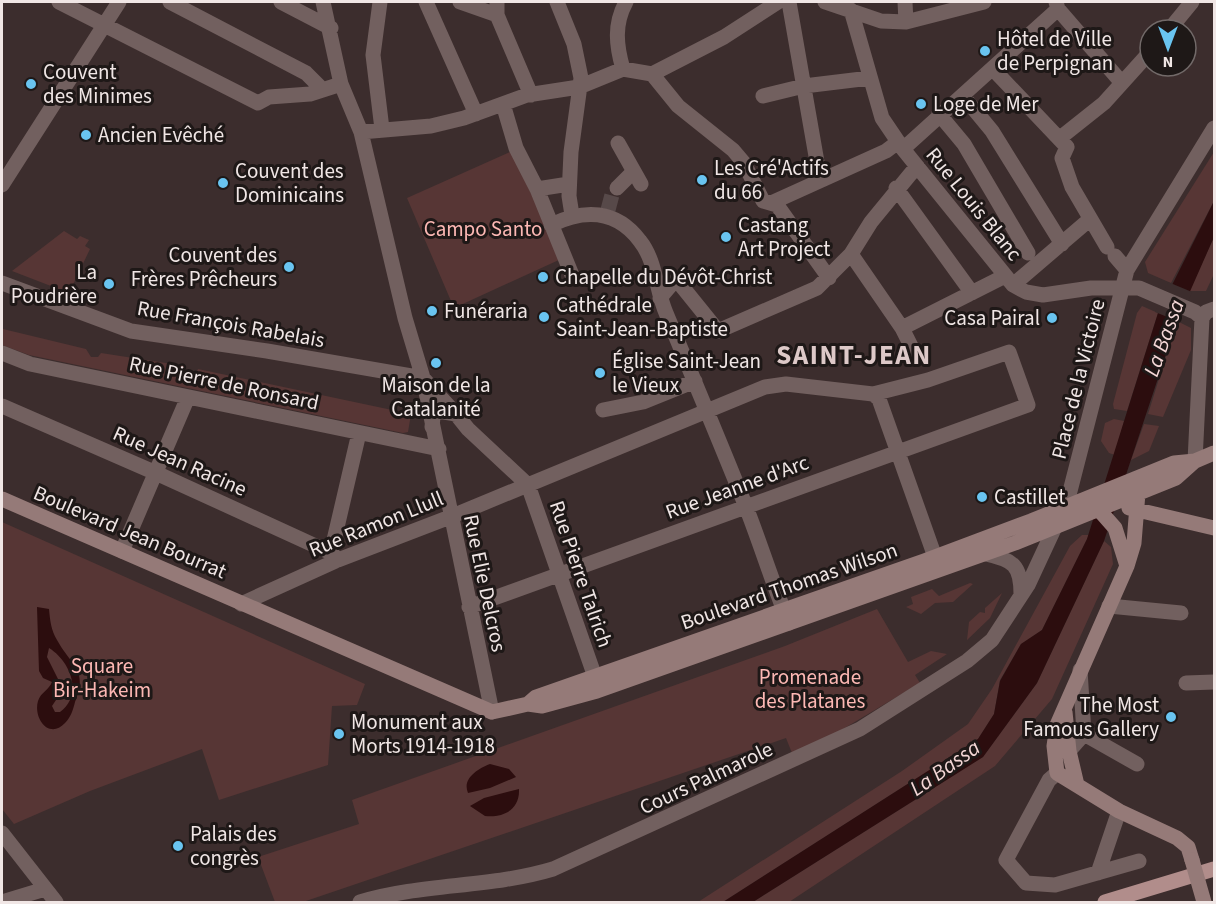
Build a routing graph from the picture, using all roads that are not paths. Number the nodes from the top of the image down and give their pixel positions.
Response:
1 (59, 2) edge
2 (119, 2) edge
3 (170, 2) edge
4 (281, 2) edge
5 (323, 2) edge
6 (380, 2) edge
7 (426, 2) edge
8 (460, 2) edge
9 (557, 2) edge
10 (627, 2) edge
11 (778, 2) edge
12 (789, 2) edge
13 (825, 2) edge
14 (905, 2) edge
15 (984, 2) edge
16 (1192, 2) edge
17 (1057, 5) edge
18 (497, 8) edge
19 (851, 10) junction
20 (1179, 18) edge
21 (906, 22) junction
22 (105, 25) junction
23 (331, 28) junction
24 (1138, 65) edge
25 (622, 69) junction
26 (993, 69) junction
27 (652, 74) junction
28 (870, 78) junction
29 (1122, 83) junction
30 (341, 84) junction
31 (804, 86) junction
32 (579, 87) junction
33 (322, 89) junction
34 (531, 95) junction
35 (763, 96) dead end
36 (963, 96) junction
37 (503, 104) junction
38 (476, 114) junction
39 (939, 114) junction
40 (1215, 128) edge
41 (381, 129) junction
42 (361, 132) junction
43 (1060, 138) junction
44 (618, 142) dead end
45 (901, 145) junction
46 (917, 166) junction
47 (820, 179) junction
48 (569, 184) junction
49 (2, 185) edge
50 (616, 188) tunnel mouth
51 (896, 188) junction
52 (537, 189) junction
53 (774, 204) junction
54 (572, 215) junction
55 (1089, 220) junction
56 (551, 225) junction
57 (1062, 244) junction
58 (851, 255) junction
59 (1032, 260) junction
60 (1127, 270) junction
61 (572, 275) dead end
62 (829, 278) junction
63 (1009, 280) junction
64 (2, 283) edge
65 (1121, 289) junction
66 (972, 293) junction
67 (660, 298) junction
68 (1208, 309) edge
69 (902, 328) junction
70 (2, 353) edge
71 (916, 357) dead end
72 (423, 378) junction
73 (694, 381) junction
74 (873, 394) junction
75 (188, 397) junction
76 (2, 406) edge
77 (1019, 408) joint
78 (603, 410) dead end
79 (706, 411) junction
80 (456, 414) junction
81 (432, 427) junction
82 (359, 433) junction
83 (439, 448) junction
84 (898, 452) junction
85 (1215, 453) edge
86 (1195, 461) junction
87 (156, 473) junction
88 (1075, 479) junction
89 (528, 485) junction
90 (2, 499) edge
91 (1125, 499) junction
92 (1093, 503) junction
93 (745, 506) junction
94 (1066, 507) junction
95 (450, 517) junction
96 (1058, 525) junction
97 (1215, 528) edge
98 (122, 551) junction
99 (986, 554) junction
100 (335, 557) junction
101 (935, 557) junction
102 (1127, 566) junction
103 (559, 573) junction
104 (1021, 594) junction
105 (241, 604) junction
106 (469, 606) junction
107 (1109, 606) junction
108 (1181, 613) dead end
109 (787, 616) junction
110 (1080, 670) junction
111 (595, 677) junction
112 (1215, 682) edge
113 (1186, 683) dead end
114 (528, 704) junction
115 (1064, 708) junction
116 (492, 712) junction
117 (1084, 734) junction
118 (1069, 751) junction
119 (1137, 764) dead end
120 (1057, 774) junction
121 (1077, 785) junction
122 (1119, 811) junction
123 (2, 833) edge
124 (1139, 861) dead end
125 (1215, 869) edge
126 (1098, 873) junction
127 (45, 889) junction
128 (443, 895) edge
129 (2, 902) edge
130 (366, 902) edge
131 (56, 903) edge
132 (1106, 903) edge
133 (1204, 903) edge

1 - 22 street
2 - 22 street
3 - 33 street
4 - 23 street
5 - 23 street, Rue Elie Delcros
6 - 41 street
7 - 38 street
8 - 18 street
9 - 32 street
10 - 25 street
11 - 27 street
12 - 31 street
13 - 19 street
14 - 21 street
15 - 21 street
16 - 20 street
17 - 26 street
17 - 29 street
18 - 34 street
19 - 21 street
19 - 28 street, Rue Louis Blanc
22 - 33 street
22 - 49 street
23 - 30 street, Rue Elie Delcros
24 - 29 street
25 - 27 street
25 - 32 street
26 - 36 street
26 - 43 street
27 - 53 street
28 - 31 street
28 - 45 street, Rue Louis Blanc
29 - 43 street
30 - 33 street
30 - 42 street, Rue Elie Delcros
31 - 35 street
31 - 47 street
32 - 34 street
32 - 48 street
34 - 37 street
36 - 39 street
36 - 57 street
37 - 38 street
37 - 52 street
38 - 41 street
39 - 45 street
39 - 59 street
40 - 60 street, Place de la Victoire
41 - 42 street
42 - 72 street, Rue Elie Delcros
43 - 55 street
44 - 50 street
45 - 46 street, Rue Louis Blanc
45 - 47 street
46 - 51 street
46 - 63 street, Rue Louis Blanc
47 - 53 street
48 - 52 street
48 - 54 street
51 - 58 street
51 - 66 street
52 - 56 street
53 - 62 street
54 - 56 street
54 - 67 street
55 - 57 street
55 - 60 street
56 - 61 street
57 - 59 street
58 - 62 street
58 - 69 street
59 - 63 street
60 - 65 street, Place de la Victoire
62 - 67 street
63 - 65 street
63 - 66 street
64 - 72 street, Rue François Rabelais
65 - 68 street
65 - 88 street, Place de la Victoire
66 - 69 street
67 - 73 street
68 - 86 street
69 - 71 street
70 - 75 street, Rue Pierre de Ronsard
72 - 80 street
72 - 81 street, Rue Elie Delcros
73 - 78 street
73 - 79 street
74 - 77 street, Place de la Victoire
74 - 79 street, Rue Ramon Llull
74 - 84 street
75 - 82 street, Rue Pierre de Ronsard
75 - 87 street
76 - 87 street, Rue Jean Racine
77 - 84 street, Rue Jeanne d'Arc
79 - 89 street, Rue Ramon Llull
79 - 93 street
80 - 81 street
80 - 89 street
81 - 83 street, Rue Elie Delcros
82 - 83 street, Rue Pierre de Ronsard
82 - 100 street
83 - 95 street, Rue Elie Delcros
84 - 93 street, Rue Jeanne d'Arc
84 - 101 street
85 - 86 main road
86 - 91 main road
87 - 98 street
87 - 100 street, Rue Jean Racine
88 - 92 street, Place de la Victoire
88 - 94 street, Place de la Victoire
89 - 95 street, Rue Ramon Llull
89 - 103 street, Rue Pierre Talrich
90 - 98 main road, Boulevard Jean Bourrat
91 - 92 main road
91 - 92 main road
91 - 97 main road
91 - 102 main road
92 - 94 main road, Boulevard Thomas Wilson
92 - 96 main road, Boulevard Thomas Wilson
92 - 102 main road
93 - 103 street, Rue Jeanne d'Arc
93 - 109 street
94 - 96 street, Place de la Victoire
94 - 101 main road, Boulevard Thomas Wilson
95 - 100 street, Rue Ramon Llull
95 - 106 street, Rue Elie Delcros
96 - 99 main road, Boulevard Thomas Wilson
96 - 104 street, Cours Palmarole
98 - 105 main road, Boulevard Jean Bourrat
99 - 104 street
99 - 109 main road, Boulevard Thomas Wilson
100 - 105 street, Rue Ramon Llull
101 - 109 main road, Boulevard Thomas Wilson
102 - 107 main road
103 - 106 street, Rue Jeanne d'Arc
103 - 111 street, Rue Pierre Talrich
104 - 128 street, Cours Palmarole
105 - 116 main road
106 - 116 street, Rue Elie Delcros
107 - 108 street
107 - 110 main road
109 - 111 main road, Boulevard Thomas Wilson
109 - 114 main road, Boulevard Thomas Wilson
110 - 115 main road
110 - 117 street
111 - 114 main road, Boulevard Thomas Wilson
112 - 113 street
114 - 116 main road, Boulevard Thomas Wilson
115 - 118 main road
115 - 120 main road
117 - 118 street
117 - 119 street
118 - 121 main road
120 - 121 main road
120 - 126 street
121 - 122 main road
122 - 126 street
122 - 133 main road, bridge
123 - 127 street
124 - 126 street
125 - 132 main road
127 - 129 street
127 - 131 street
128 - 130 street, Cours Palmarole

